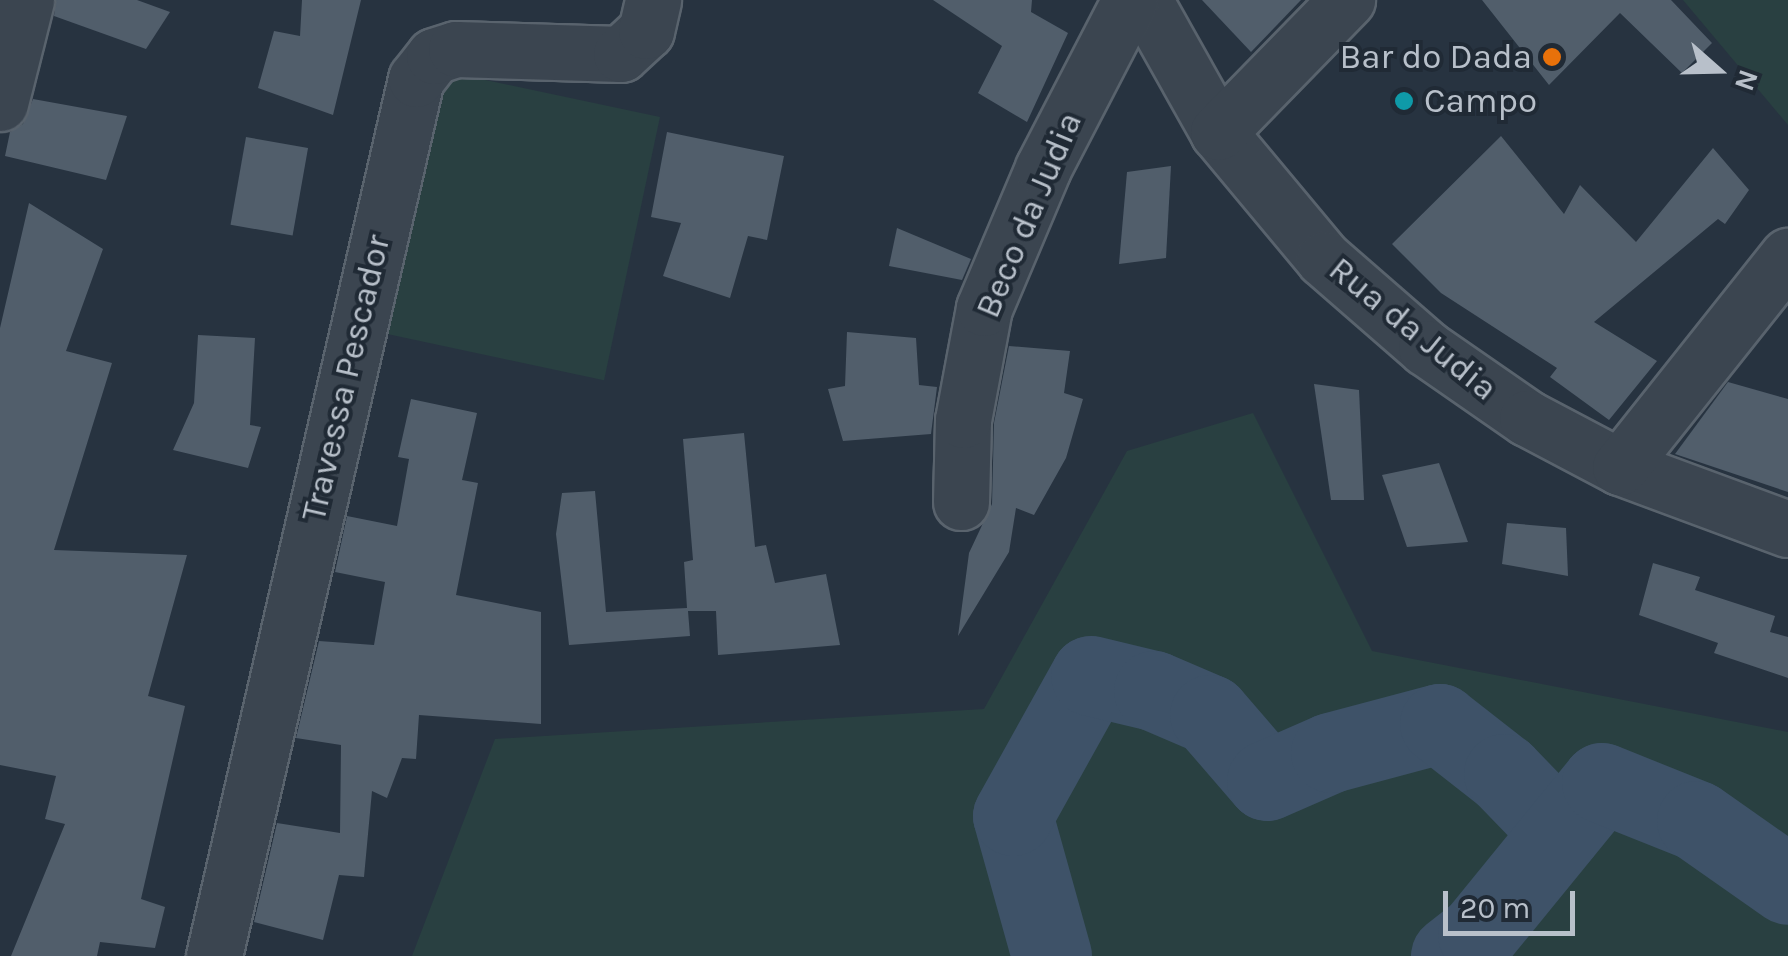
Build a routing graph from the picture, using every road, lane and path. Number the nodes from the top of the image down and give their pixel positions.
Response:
1 (26, 0) edge
2 (653, 0) edge
3 (1130, 0) edge
4 (1144, 0) edge
5 (1347, 0) edge
6 (0, 102) edge
7 (1218, 132) junction
8 (1788, 256) edge
9 (1620, 467) junction
10 (961, 502) dead end
11 (1788, 529) edge
12 (214, 956) edge

1 - 6 street
2 - 12 street, Travessa Pescador
3 - 10 street, Beco da Judia
4 - 7 street, Rua da Judia
5 - 7 street
7 - 9 street, Rua da Judia
8 - 9 street
9 - 11 street, Rua da Judia

